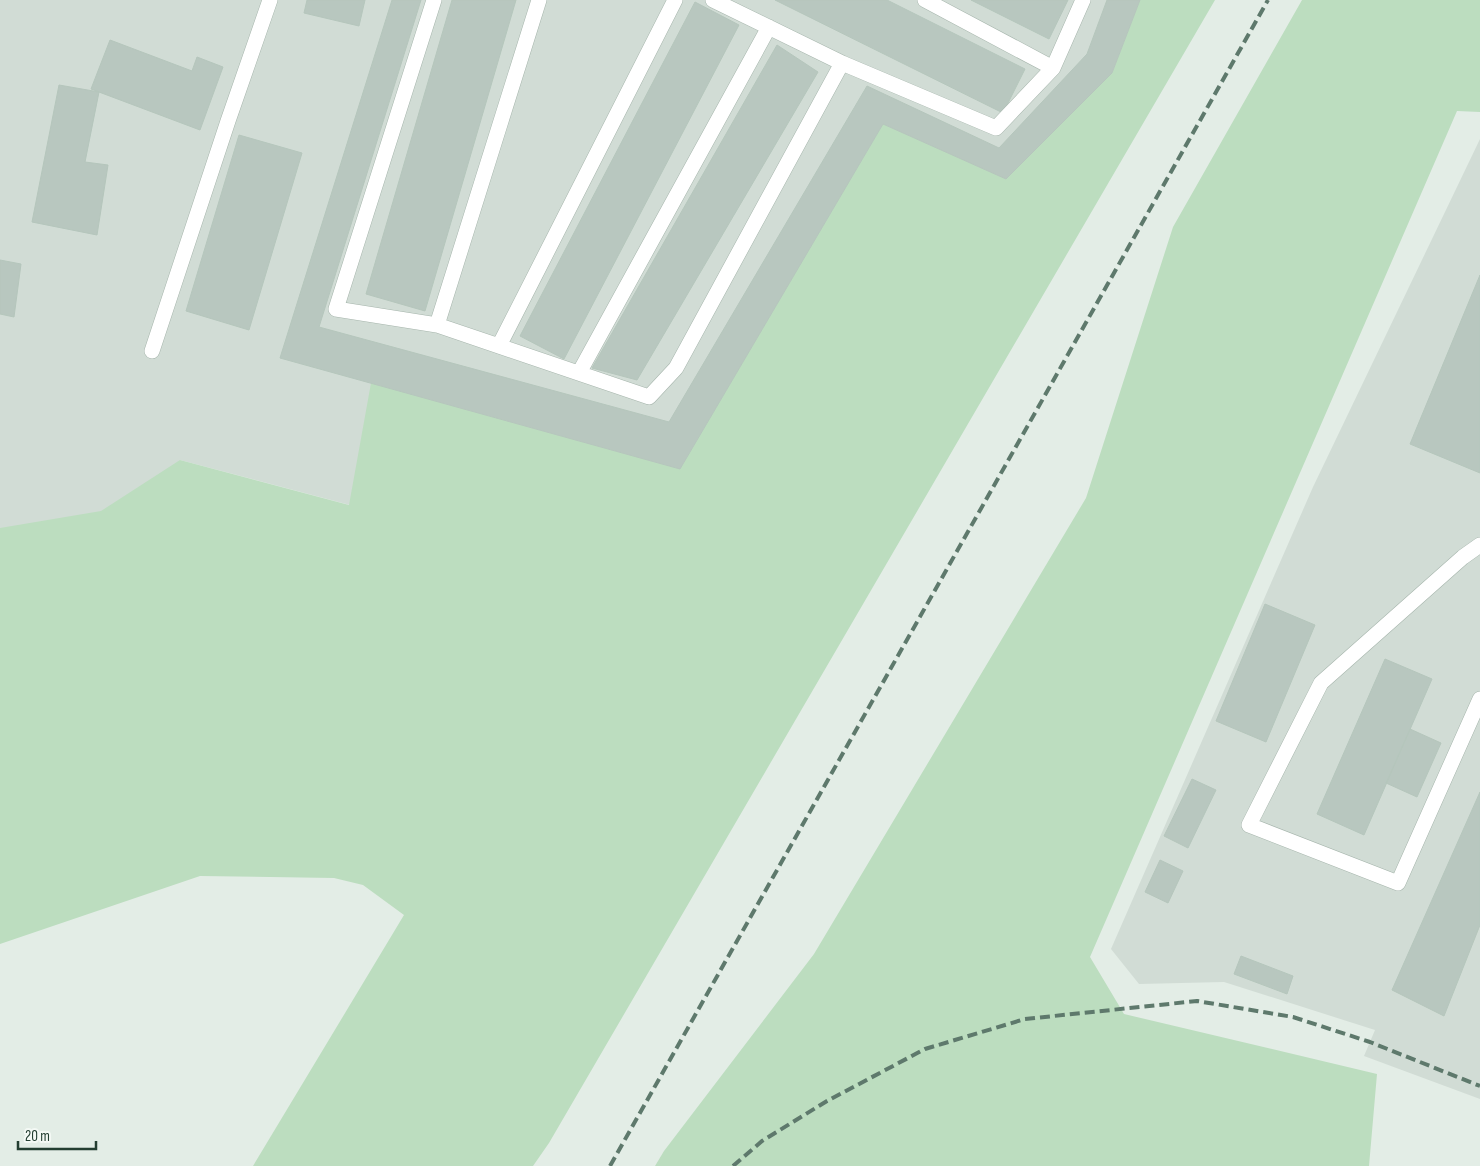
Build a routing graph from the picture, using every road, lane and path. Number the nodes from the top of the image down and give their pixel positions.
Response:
1 (270, 0) edge
2 (434, 0) edge
3 (538, 0) edge
4 (675, 0) edge
5 (713, 0) edge
6 (925, 0) edge
7 (1083, 0) edge
8 (769, 27) junction
9 (842, 63) junction
10 (1053, 68) junction
11 (437, 325) junction
12 (499, 346) junction
13 (152, 351) dead end
14 (579, 374) junction
15 (1480, 545) edge
16 (1480, 699) edge

1 - 13 lane
2 - 11 lane
3 - 11 lane
4 - 12 lane
5 - 8 lane
6 - 10 lane
7 - 10 lane
8 - 9 lane
8 - 14 lane
9 - 10 lane
9 - 14 lane
11 - 12 lane
12 - 14 lane
15 - 16 lane

